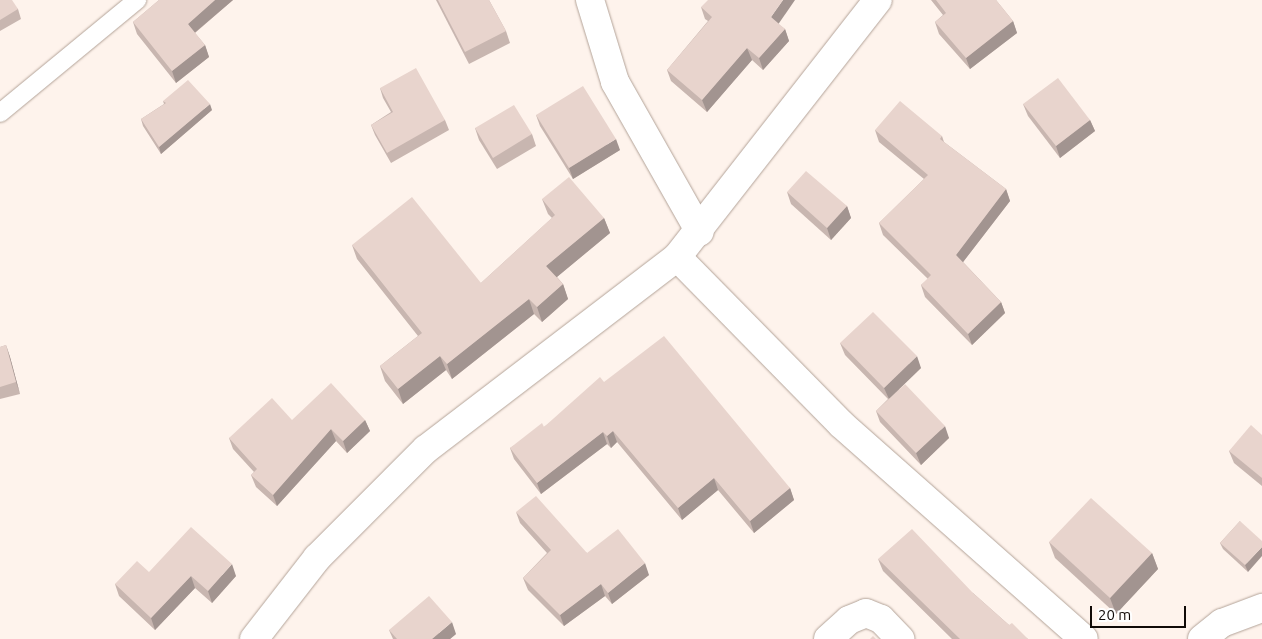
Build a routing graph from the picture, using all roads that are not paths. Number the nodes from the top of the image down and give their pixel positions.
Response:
1 (137, 0) edge
2 (590, 0) edge
3 (878, 0) edge
4 (0, 113) edge
5 (700, 232) junction
6 (678, 257) junction
7 (1262, 608) edge
8 (254, 639) edge
9 (828, 639) edge
10 (900, 639) edge
11 (1084, 639) edge
12 (1202, 639) edge

1 - 4 lane
2 - 5 street
3 - 5 street
5 - 6 street
6 - 8 street
6 - 11 street
7 - 12 street
9 - 10 street

